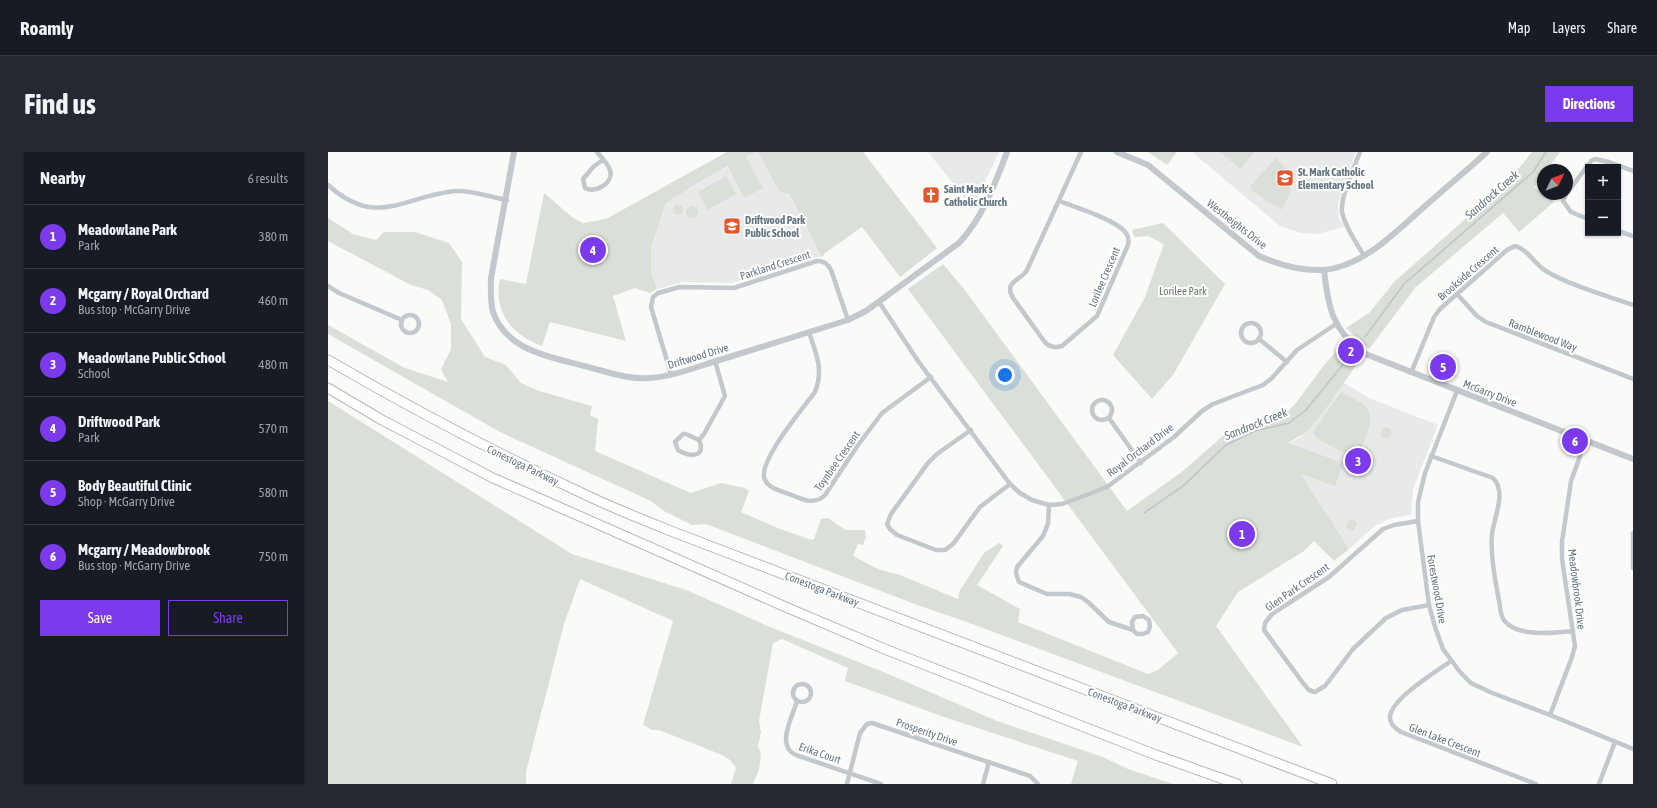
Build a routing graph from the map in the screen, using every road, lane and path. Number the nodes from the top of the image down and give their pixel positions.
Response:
1 (514, 152) edge
2 (597, 152) edge
3 (1007, 152) edge
4 (1081, 152) edge
5 (1117, 152) edge
6 (1360, 152) edge
7 (1487, 152) edge
8 (603, 160) junction
9 (1633, 171) edge
10 (328, 184) edge
11 (1573, 186) edge
12 (507, 200) junction
13 (1564, 200) edge
14 (1059, 201) junction
15 (1585, 218) edge
16 (1621, 232) edge
17 (1633, 236) edge
18 (1364, 256) junction
19 (1324, 270) junction
20 (328, 286) edge
21 (1457, 294) junction
22 (879, 302) junction
23 (1633, 305) edge
24 (402, 320) junction
25 (848, 320) junction
26 (1336, 324) junction
27 (809, 332) junction
28 (1259, 339) junction
29 (328, 360) edge
30 (715, 361) junction
31 (1287, 362) junction
32 (1411, 372) junction
33 (672, 374) junction
34 (931, 377) junction
35 (1633, 380) edge
36 (328, 388) edge
37 (1457, 391) junction
38 (1109, 418) junction
39 (970, 430) junction
40 (699, 440) junction
41 (1586, 440) junction
42 (1431, 456) junction
43 (1633, 458) edge
44 (1141, 463) junction
45 (1010, 484) junction
46 (1049, 505) junction
47 (1418, 521) junction
48 (1633, 533) edge
49 (1633, 568) edge
50 (1429, 605) junction
51 (1133, 630) junction
52 (1573, 631) junction
53 (1451, 661) junction
54 (797, 700) junction
55 (1550, 715) junction
56 (1615, 742) junction
57 (1633, 749) edge
58 (989, 762) junction
59 (849, 773) junction
60 (847, 784) edge
61 (881, 784) edge
62 (983, 784) edge
63 (1038, 784) edge
64 (1238, 784) edge
65 (1332, 784) edge
66 (1536, 784) edge
67 (1599, 784) edge

1 - 12 street, Driftwood Drive
2 - 8 street
3 - 22 street, Driftwood Drive
4 - 14 street, Lorilee Crescent
5 - 19 street, Westheights Drive
6 - 18 street
7 - 18 street, Westheights Drive
8 - 8 street
9 - 11 street
10 - 12 street
12 - 33 street, Driftwood Drive
13 - 15 street
14 - 14 street, Lorilee Crescent
16 - 17 street
18 - 19 street, Westheights Drive
19 - 26 street, McGarry Drive
20 - 24 street
21 - 23 street, Brookside Crescent
21 - 32 street, Brookside Crescent
21 - 35 street, Ramblewood Way
22 - 25 street, Driftwood Drive
22 - 34 street, Royal Orchard Drive
24 - 24 street
25 - 27 street, Driftwood Drive
25 - 33 street, Parkland Crescent
26 - 31 street, Royal Orchard Drive
26 - 32 street, McGarry Drive
27 - 30 street, Driftwood Drive
27 - 34 street, Toynbee Crescent
28 - 28 street
28 - 31 street
29 - 65 highway, Conestoga Parkway
30 - 33 street, Driftwood Drive
30 - 40 street
31 - 44 street, Royal Orchard Drive
32 - 37 street, McGarry Drive
34 - 39 street, Royal Orchard Drive
36 - 64 highway
37 - 41 street, McGarry Drive
37 - 42 street, Forestwood Drive
38 - 38 street
38 - 44 street
39 - 45 street, Royal Orchard Drive
39 - 45 street
40 - 40 street
41 - 43 street, McGarry Drive
41 - 52 street, Meadowbrook Drive
42 - 47 street, Forestwood Drive
42 - 52 street
44 - 46 street, Royal Orchard Drive
45 - 46 street, Royal Orchard Drive
46 - 51 street
47 - 50 street, Forestwood Drive
47 - 50 street, Glen Park Crescent
48 - 49 street
50 - 53 street, Forestwood Drive
51 - 51 street
52 - 55 street, Meadowbrook Drive
53 - 55 street, Forestwood Drive
53 - 66 street, Glen Lake Crescent
54 - 54 street, Erika Court
54 - 59 street, Erika Court
55 - 56 street, Forestwood Drive
56 - 57 street, Forestwood Drive
56 - 67 street
58 - 59 street, Prosperity Drive
58 - 62 street
58 - 63 street, Prosperity Drive
59 - 60 street, Prosperity Drive
59 - 61 street

